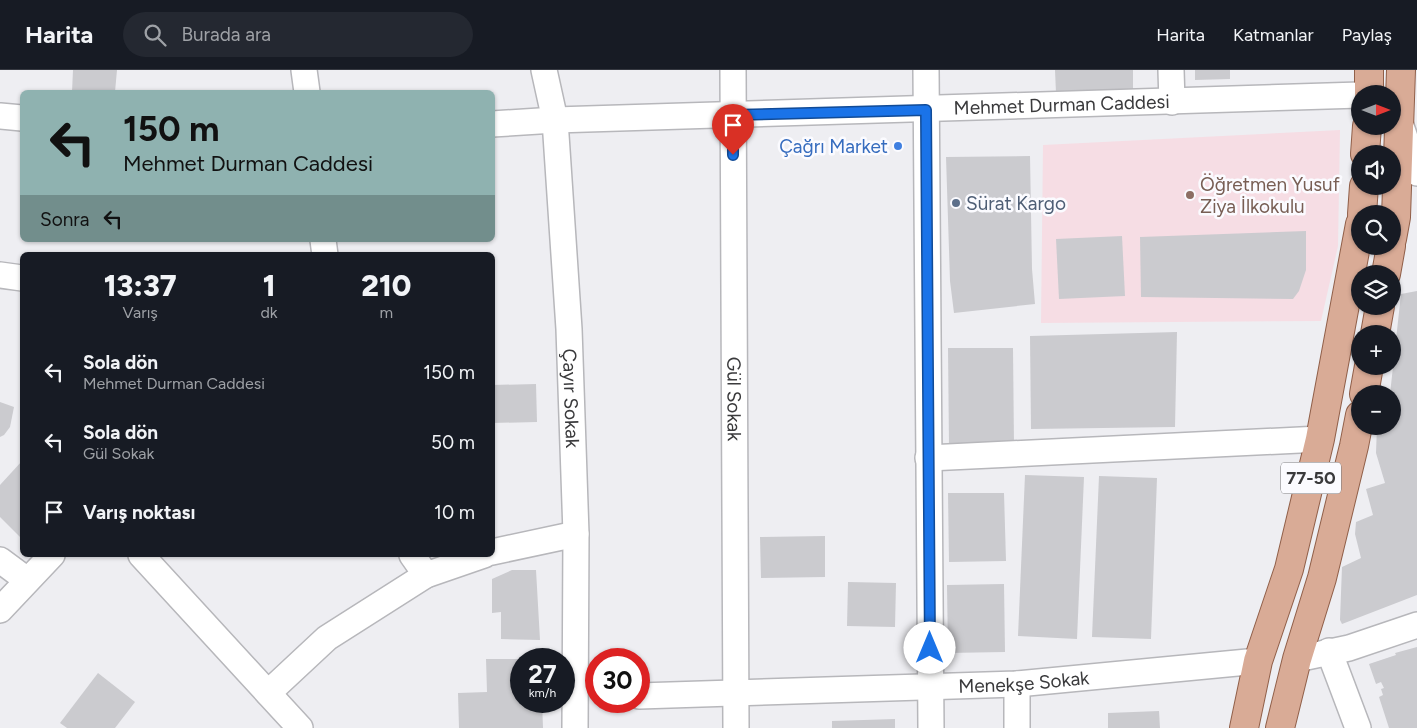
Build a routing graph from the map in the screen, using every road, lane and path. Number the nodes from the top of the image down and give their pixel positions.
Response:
1 (304, 70) edge
2 (544, 70) edge
3 (733, 70) edge
4 (926, 70) edge
5 (1171, 70) edge
6 (1369, 70) edge
7 (1401, 70) edge
8 (1369, 85) edge
9 (1399, 85) edge
10 (307, 90) edge
11 (1351, 95) edge
12 (1172, 102) junction
13 (926, 110) junction
14 (733, 115) junction
15 (0, 116) edge
16 (20, 118) edge
17 (555, 120) junction
18 (495, 124) edge
19 (1401, 132) edge
20 (1396, 135) edge
21 (1417, 173) edge
22 (1396, 205) edge
23 (1354, 255) edge
24 (0, 276) edge
25 (20, 278) edge
26 (1356, 435) edge
27 (1320, 439) junction
28 (928, 458) junction
29 (576, 534) junction
30 (495, 551) edge
31 (50, 557) edge
32 (144, 557) edge
33 (413, 557) edge
34 (478, 557) edge
35 (0, 560) edge
36 (426, 575) junction
37 (27, 580) junction
38 (0, 610) edge
39 (1417, 625) edge
40 (1329, 652) junction
41 (1297, 659) junction
42 (1258, 661) junction
43 (585, 681) edge
44 (1017, 684) junction
45 (930, 686) junction
46 (268, 693) junction
47 (735, 694) junction
48 (650, 696) edge
49 (585, 700) edge
50 (300, 728) edge
51 (575, 728) edge
52 (736, 728) edge
53 (931, 728) edge
54 (1017, 728) edge
55 (1244, 728) edge
56 (1280, 728) edge
57 (1358, 728) edge

1 - 10 street
2 - 17 street, Çayır Sokak
3 - 14 street, Gül Sokak
4 - 13 street
5 - 12 street
6 - 8 main road
7 - 9 main road
11 - 12 street, Mehmet Durman Caddesi
12 - 13 street, Mehmet Durman Caddesi
13 - 14 street, Mehmet Durman Caddesi
13 - 28 street
14 - 17 street, Mehmet Durman Caddesi
14 - 47 street, Gül Sokak
15 - 16 street
17 - 18 street, Mehmet Durman Caddesi
17 - 29 street, Çayır Sokak
19 - 21 street
20 - 22 main road
23 - 27 main road, 77-50
24 - 25 street
26 - 41 main road, 77-50
27 - 28 street
27 - 42 main road, 77-50
28 - 45 street
29 - 30 street
29 - 43 street, Çayır Sokak
31 - 37 street
32 - 46 street
33 - 36 street
34 - 36 street
35 - 37 street
36 - 46 street
37 - 38 street
39 - 40 street
40 - 41 street
40 - 57 street
41 - 56 main road, 77-50
42 - 44 street, Menekşe Sokak
42 - 55 main road, 77-50
44 - 45 street, Menekşe Sokak
44 - 54 street
45 - 47 street, Menekşe Sokak
45 - 53 street
46 - 50 street
47 - 48 street, Menekşe Sokak
47 - 52 street, Gül Sokak
49 - 51 street, Çayır Sokak

